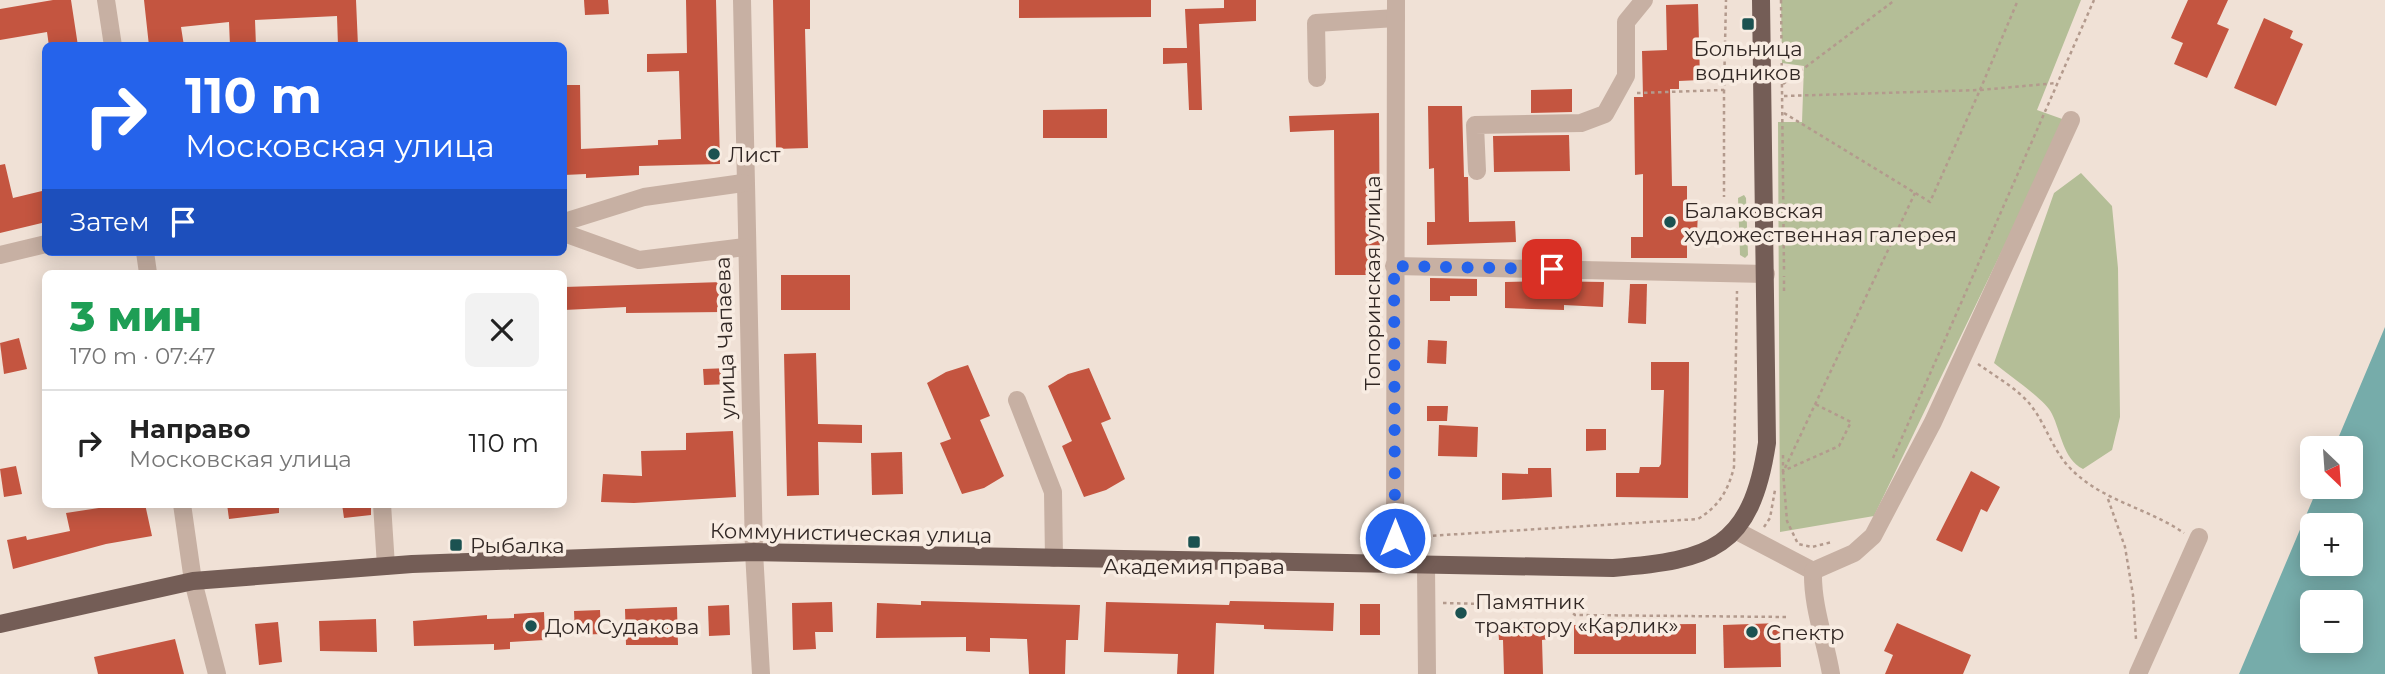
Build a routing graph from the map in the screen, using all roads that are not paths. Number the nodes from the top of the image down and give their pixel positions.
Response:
1 (106, 0) edge
2 (741, 0) edge
3 (1644, 0) edge
4 (1761, 0) edge
5 (1396, 9) edge
6 (112, 42) edge
7 (1317, 78) dead end
8 (2071, 120) dead end
9 (1477, 171) dead end
10 (743, 183) junction
11 (567, 221) edge
12 (567, 234) edge
13 (42, 245) edge
14 (745, 247) junction
15 (0, 255) edge
16 (1394, 266) junction
17 (1766, 274) junction
18 (1017, 400) dead end
19 (183, 508) edge
20 (382, 508) edge
21 (1735, 530) junction
22 (2198, 539) road end
23 (754, 552) junction
24 (1054, 558) junction
25 (1395, 565) junction
26 (1426, 565) junction
27 (386, 566) junction
28 (1813, 571) junction
29 (193, 581) junction
30 (0, 624) edge
31 (2141, 668) edge
32 (217, 674) edge
33 (761, 674) edge
34 (1427, 674) edge
35 (1831, 674) edge

1 - 6 street
2 - 10 street, улица Чапаева
3 - 9 street
4 - 17 main road
5 - 7 street
5 - 16 street, Топоринская улица
8 - 28 street
10 - 11 street
10 - 14 street, улица Чапаева
12 - 14 street
13 - 15 street
14 - 23 street, улица Чапаева
16 - 17 street
16 - 25 street, Топоринская улица
17 - 21 main road
18 - 24 street
19 - 29 street
20 - 27 street
21 - 26 main road, Коммунистическая улица
21 - 28 street
22 - 31 street
23 - 24 main road, Коммунистическая улица
23 - 27 main road, Коммунистическая улица
23 - 33 street, улица Чапаева
24 - 25 main road, Коммунистическая улица
25 - 26 main road, Коммунистическая улица
26 - 34 street
27 - 29 main road, Коммунистическая улица
28 - 35 street
29 - 30 main road, Коммунистическая улица
29 - 32 street

